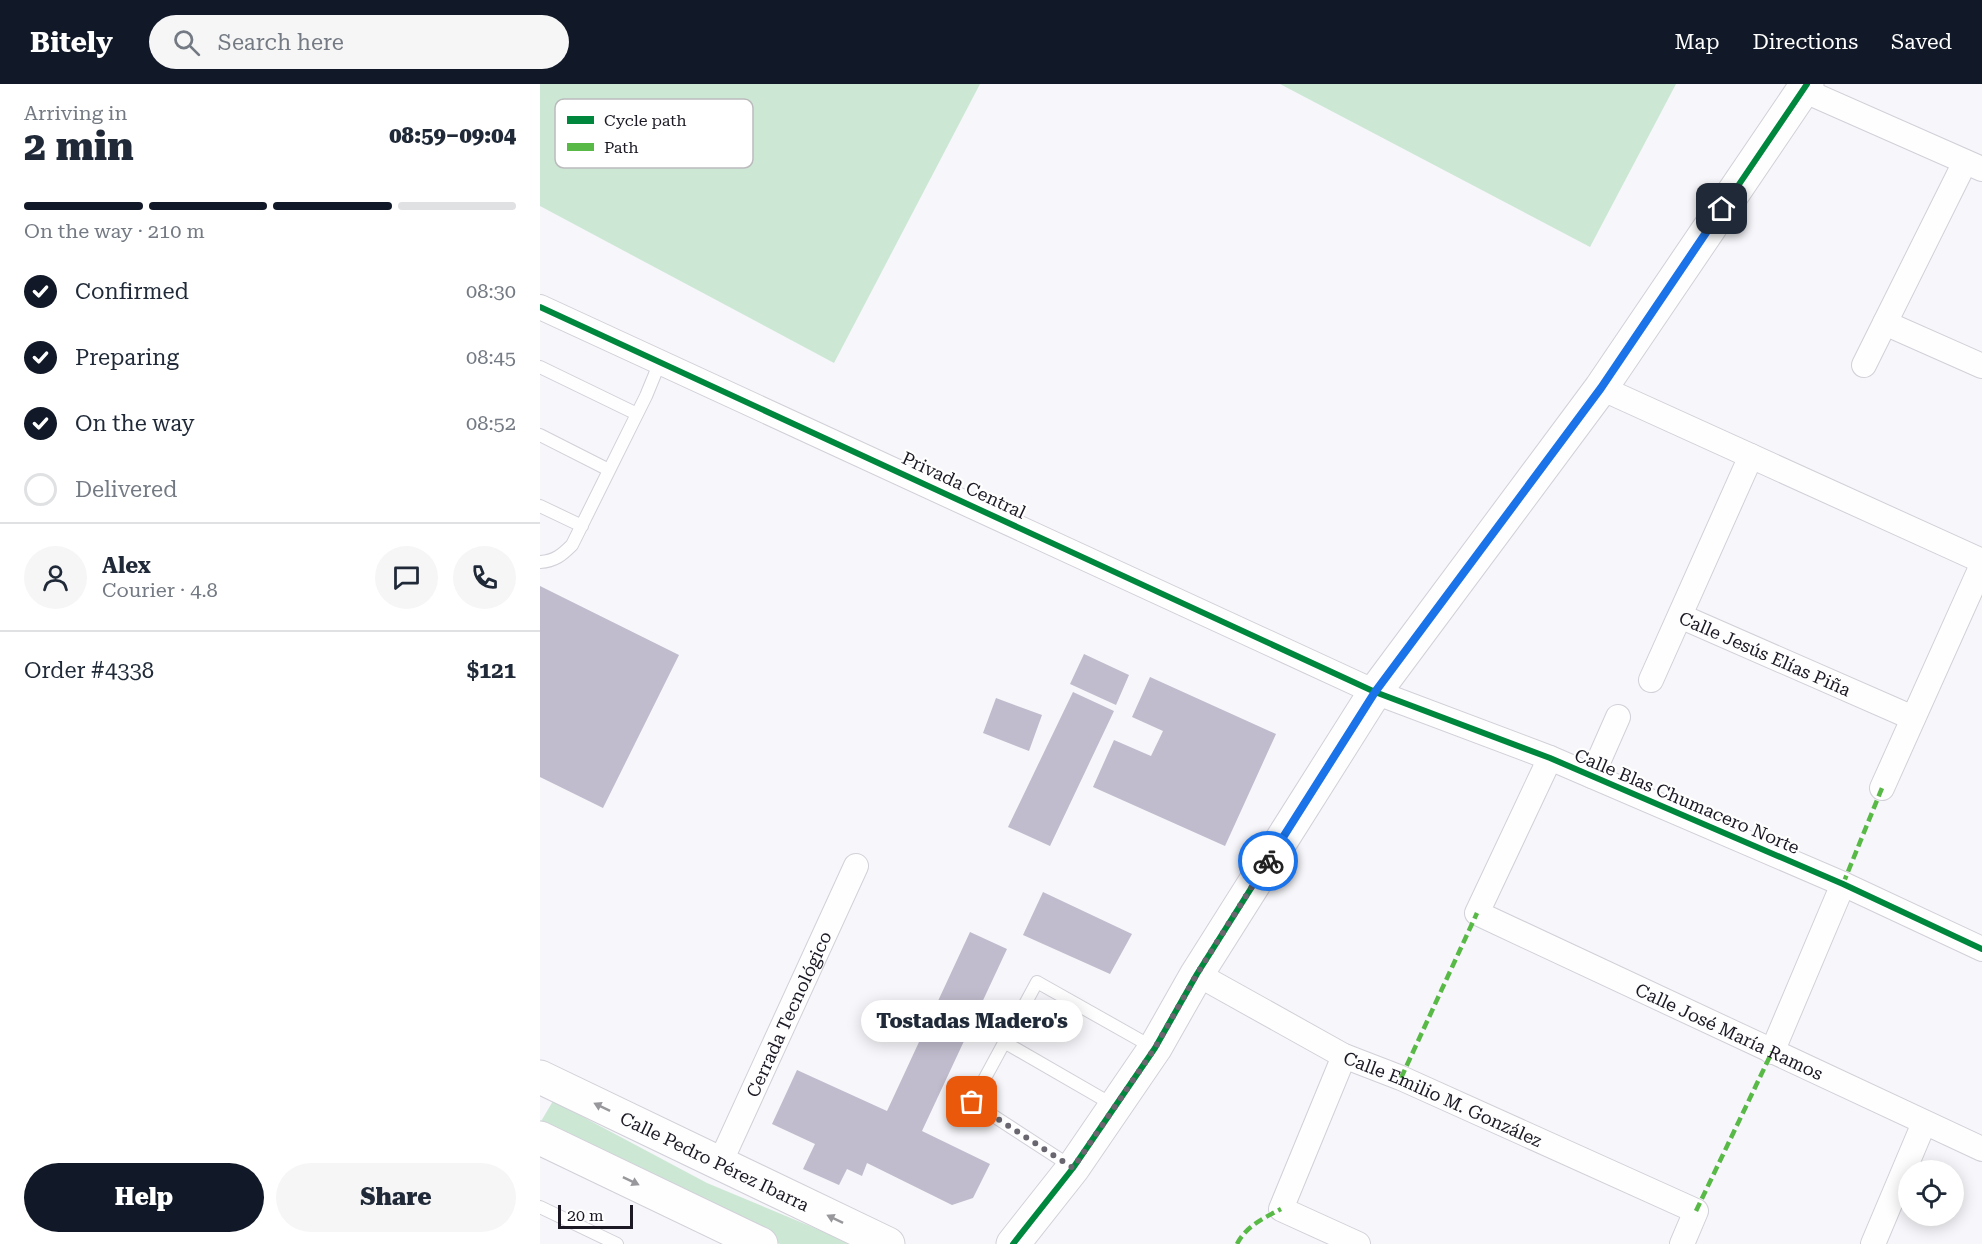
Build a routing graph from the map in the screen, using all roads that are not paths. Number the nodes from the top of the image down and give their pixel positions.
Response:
1 (1805, 87) edge
2 (1973, 166) edge
3 (540, 307) edge
4 (1885, 323) junction
5 (660, 362) junction
6 (1864, 366) dead end
7 (1982, 366) edge
8 (540, 367) edge
9 (1601, 388) junction
10 (636, 414) junction
11 (540, 435) edge
12 (1751, 456) junction
13 (609, 470) junction
14 (540, 506) edge
15 (582, 526) junction
16 (540, 561) edge
17 (1982, 563) edge
18 (1680, 616) junction
19 (1651, 680) dead end
20 (1375, 692) junction
21 (1618, 717) dead end
22 (1913, 718) junction
23 (1550, 758) junction
24 (1592, 776) junction
25 (1882, 788) dead end
26 (856, 866) dead end
27 (1843, 884) junction
28 (1982, 949) edge
29 (1197, 974) junction
30 (1004, 1042) junction
31 (1155, 1048) junction
32 (1772, 1052) junction
33 (1344, 1056) junction
34 (543, 1087) edge
35 (1116, 1106) junction
36 (1924, 1123) junction
37 (540, 1138) edge
38 (1982, 1149) edge
39 (720, 1163) junction
40 (1073, 1168) junction
41 (540, 1208) edge
42 (617, 1244) edge
43 (761, 1244) edge
44 (888, 1244) edge
45 (1012, 1244) edge
46 (1358, 1244) edge
47 (1682, 1244) edge
48 (1873, 1244) edge

1 - 2 street
1 - 9 street
2 - 4 street
3 - 5 street, Privada Central
4 - 6 street
4 - 7 street
5 - 10 lane
5 - 20 street, Privada Central
8 - 10 lane
9 - 12 street
9 - 20 street
10 - 13 lane
11 - 13 lane
12 - 17 street
12 - 18 street, Calle Jesús Elías Piña
13 - 15 lane
14 - 15 lane
15 - 16 lane
17 - 22 street
18 - 19 street
18 - 22 street, Calle Jesús Elías Piña
20 - 23 street, Calle Blas Chumacero Norte
20 - 29 street
21 - 24 street
22 - 25 street
23 - 24 street, Calle Blas Chumacero Norte
23 - 32 street, Calle José María Ramos
24 - 27 street, Calle Blas Chumacero Norte
26 - 39 street, Cerrada Tecnológico
27 - 28 street, Calle Blas Chumacero Norte
27 - 32 street
29 - 31 street
29 - 33 street, Calle Emilio M. González
30 - 31 lane
30 - 35 lane
30 - 40 lane
31 - 35 street
32 - 36 street, Calle José María Ramos
33 - 46 street
33 - 47 street, Calle Emilio M. González
39 -> 34 street, Calle Pedro Pérez Ibarra
35 - 40 street
36 - 38 street, Calle José María Ramos
36 - 48 street
37 -> 43 street
44 -> 39 street, Calle Pedro Pérez Ibarra
40 - 45 street
41 - 42 lane

